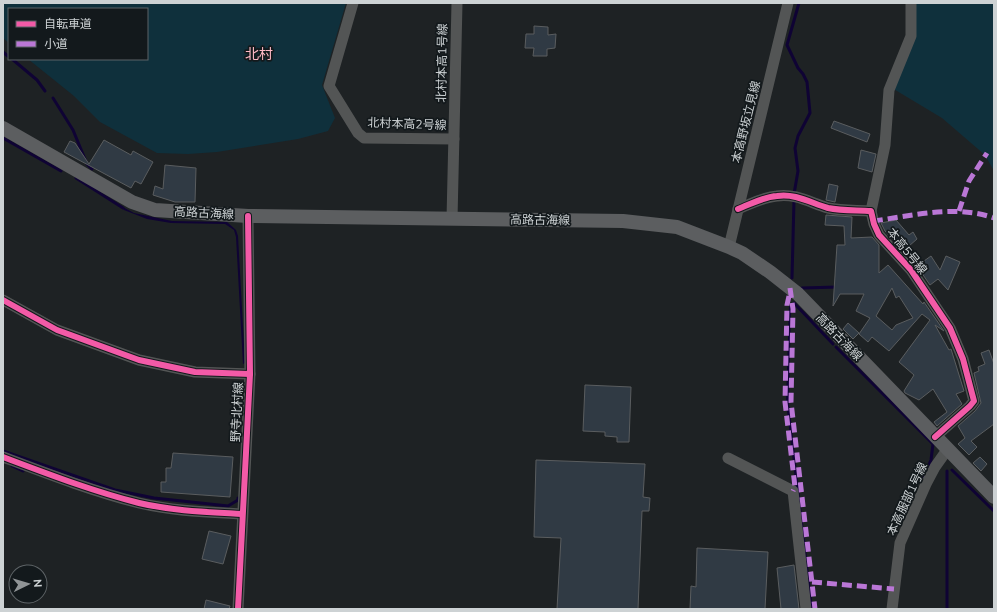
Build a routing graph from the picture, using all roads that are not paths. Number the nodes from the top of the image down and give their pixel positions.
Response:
1 (353, 3) edge
2 (457, 3) edge
3 (788, 3) edge
4 (911, 3) edge
5 (3, 128) edge
6 (454, 139) junction
7 (738, 209) junction
8 (871, 211) junction
9 (248, 216) junction
10 (452, 219) junction
11 (729, 247) junction
12 (3, 300) edge
13 (250, 374) junction
14 (935, 437) junction
15 (947, 450) junction
16 (3, 457) edge
17 (728, 458) dead end
18 (994, 497) edge
19 (242, 514) junction
20 (238, 609) edge
21 (806, 609) edge
22 (892, 609) edge

1 - 6 street, 北村本高2号線
2 - 6 street, 北村本高1号線
3 - 7 street, 本高野坂立見線
4 - 8 street
5 - 9 main road, 高路古海線
6 - 10 street, 北村本高1号線
7 - 8 street
7 - 11 street, 本高野坂立見線
8 - 14 street, 本高5号線
9 - 10 main road, 高路古海線
9 - 13 street, 野寺北村線
10 - 11 main road, 高路古海線
11 - 14 main road, 高路古海線
12 - 13 street
13 - 19 street, 野寺北村線
14 - 15 main road, 高路古海線
15 - 18 main road, 高路古海線
15 - 22 street, 本高服部1号線
16 - 19 street
17 - 21 street
19 - 20 street, 野寺北村線

